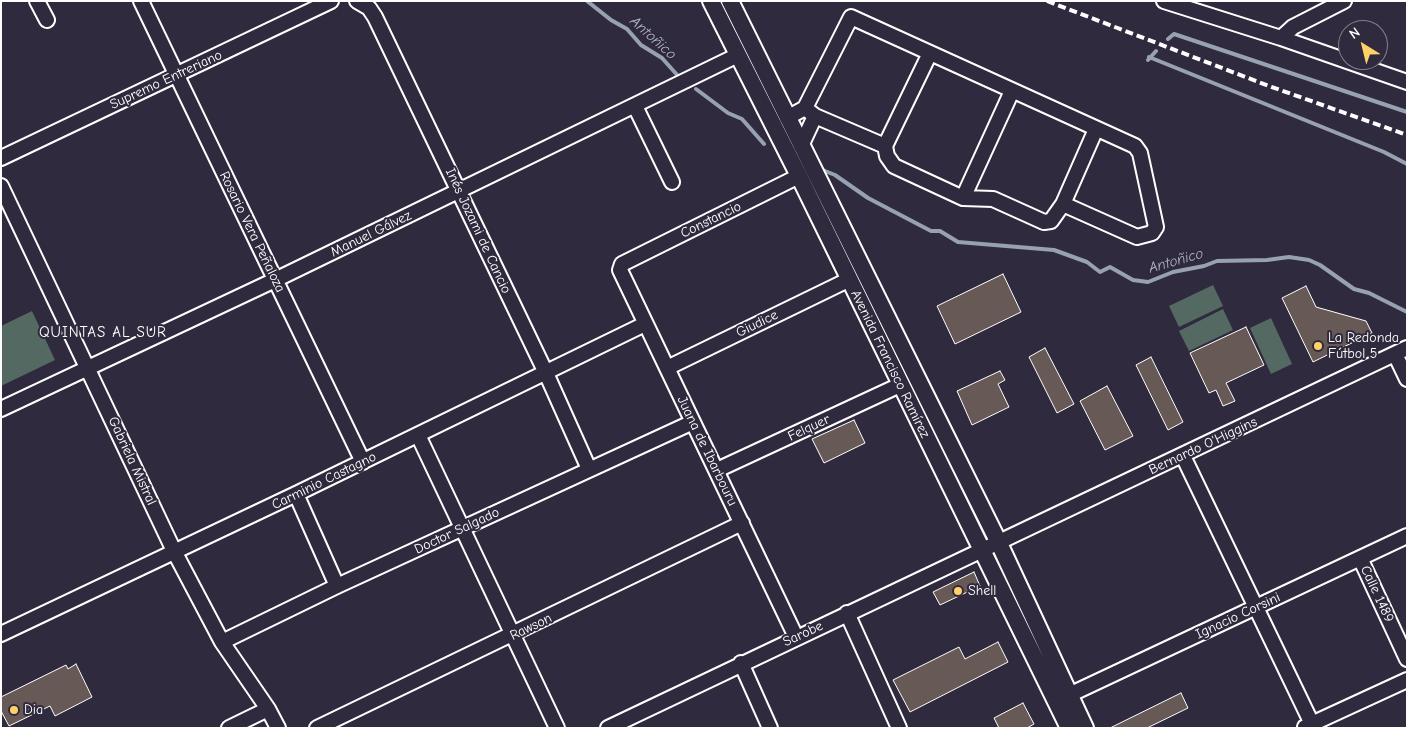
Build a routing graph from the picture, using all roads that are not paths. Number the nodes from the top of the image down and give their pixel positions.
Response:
1 (37, 1) edge
2 (141, 1) edge
3 (330, 1) edge
4 (357, 1) edge
5 (711, 1) edge
6 (730, 1) edge
7 (1164, 1) edge
8 (1204, 1) edge
9 (1344, 1) edge
10 (1209, 16) junction
11 (47, 20) dead end
12 (1281, 38) junction
13 (930, 53) junction
14 (738, 55) junction
15 (176, 75) junction
16 (1407, 82) edge
17 (1012, 91) junction
18 (635, 106) junction
19 (810, 112) junction
20 (787, 118) junction
21 (1096, 128) junction
22 (800, 146) junction
23 (885, 146) junction
24 (1, 158) edge
25 (799, 176) junction
26 (672, 182) dead end
27 (1, 186) edge
28 (459, 191) junction
29 (963, 198) junction
30 (1063, 204) junction
31 (622, 264) joint
32 (275, 280) junction
33 (848, 280) junction
34 (644, 324) junction
35 (1401, 351) edge
36 (88, 367) junction
37 (666, 368) junction
38 (546, 373) junction
39 (1407, 379) edge
40 (900, 385) junction
41 (1, 409) edge
42 (693, 422) junction
43 (418, 435) junction
44 (1183, 456) junction
45 (363, 462) junction
46 (588, 469) junction
47 (717, 470) junction
48 (296, 494) junction
49 (742, 523) junction
50 (462, 529) junction
51 (1407, 536) edge
52 (998, 541) junction
53 (982, 549) junction
54 (174, 551) junction
55 (1360, 558) junction
56 (337, 586) junction
57 (1257, 607) junction
58 (846, 613) junction
59 (1, 634) edge
60 (512, 636) junction
61 (796, 637) junction
62 (222, 642) junction
63 (1407, 659) edge
64 (741, 664) junction
65 (1407, 680) edge
66 (1069, 695) junction
67 (268, 709) junction
68 (1310, 726) edge
69 (229, 728) edge
70 (278, 728) edge
71 (317, 728) edge
72 (557, 728) edge
73 (608, 728) edge
74 (770, 728) edge
75 (899, 728) edge
76 (1069, 728) edge
77 (1085, 728) edge

1 - 11 street
2 - 15 street, Rosario Vera Peñaloza
3 - 15 street, Supremo Entreriano
4 - 28 street, Inés Jozami de Cancio
5 - 14 main road, Avenida Francisco Ramírez
6 - 20 main road, Avenida Francisco Ramírez
7 - 10 street
8 - 10 street
9 - 12 street
10 - 12 street
12 - 16 street
13 - 17 street
13 - 19 street
13 - 23 street
14 - 18 street, Manuel Gálvez
14 - 25 main road, Avenida Francisco Ramírez
15 - 24 street, Supremo Entreriano
15 - 32 street, Rosario Vera Peñaloza
17 - 21 street
17 - 29 street
18 - 26 street
18 - 28 street, Manuel Gálvez
19 - 20 street
19 - 22 street
19 - 23 street
20 - 22 main road, Avenida Francisco Ramírez
21 - 30 street
21 - 30 street
22 - 52 main road, Avenida Francisco Ramírez
23 - 29 street
25 - 31 street, Constancio
25 - 33 main road, Avenida Francisco Ramírez
27 - 36 street, Gabriela Mistral
28 - 32 street, Manuel Gálvez
28 - 38 street, Inés Jozami de Cancio
29 - 30 street
31 - 34 street, Juana de Ibarbouru
32 - 36 street, Manuel Gálvez
32 - 45 street, Rosario Vera Peñaloza
33 - 37 street, Giudice
33 - 40 main road, Avenida Francisco Ramírez
34 - 37 street, Juana de Ibarbouru
34 - 38 street, Carminio Castagno
35 - 39 street
35 - 44 street, Bernardo O'Higgins
36 - 41 street, Manuel Gálvez
36 - 54 street, Gabriela Mistral
37 - 42 street, Juana de Ibarbouru
38 - 43 street, Carminio Castagno
38 - 46 street, Inés Jozami de Cancio
40 - 47 street, Felquer
40 - 53 main road, Avenida Francisco Ramírez
42 - 46 street, Doctor Salgado
42 - 47 street, Juana de Ibarbouru
43 - 45 street, Carminio Castagno
43 - 50 street
44 - 52 street, Bernardo O'Higgins
44 - 57 street
45 - 48 street, Carminio Castagno
46 - 50 street, Doctor Salgado
47 - 49 street, Juana de Ibarbouru
48 - 54 street, Carminio Castagno
48 - 56 street
49 - 60 street, Rawson
49 - 61 street, Juana de Ibarbouru
50 - 56 street, Doctor Salgado
50 - 60 street
51 - 55 street, Ignacio Corsini
52 - 53 street, Sarobe
52 - 66 main road, Avenida Francisco Ramírez
53 - 58 street, Sarobe
53 - 76 main road, Avenida Francisco Ramírez
54 - 59 street, Carminio Castagno
54 - 62 street, Gabriela Mistral
55 - 57 street, Ignacio Corsini
55 - 63 street, Calle 1489
56 - 62 street, Doctor Salgado
57 - 66 street, Ignacio Corsini
57 - 68 street
58 - 61 street, Sarobe
58 - 75 street
60 - 71 street, Rawson
60 - 72 street
61 - 64 street, Sarobe
62 - 67 street, Gabriela Mistral
64 - 73 street, Sarobe
64 - 74 street
65 - 68 street
66 - 77 main road, Avenida Francisco Ramírez
67 - 69 street
67 - 70 street, Gabriela Mistral

